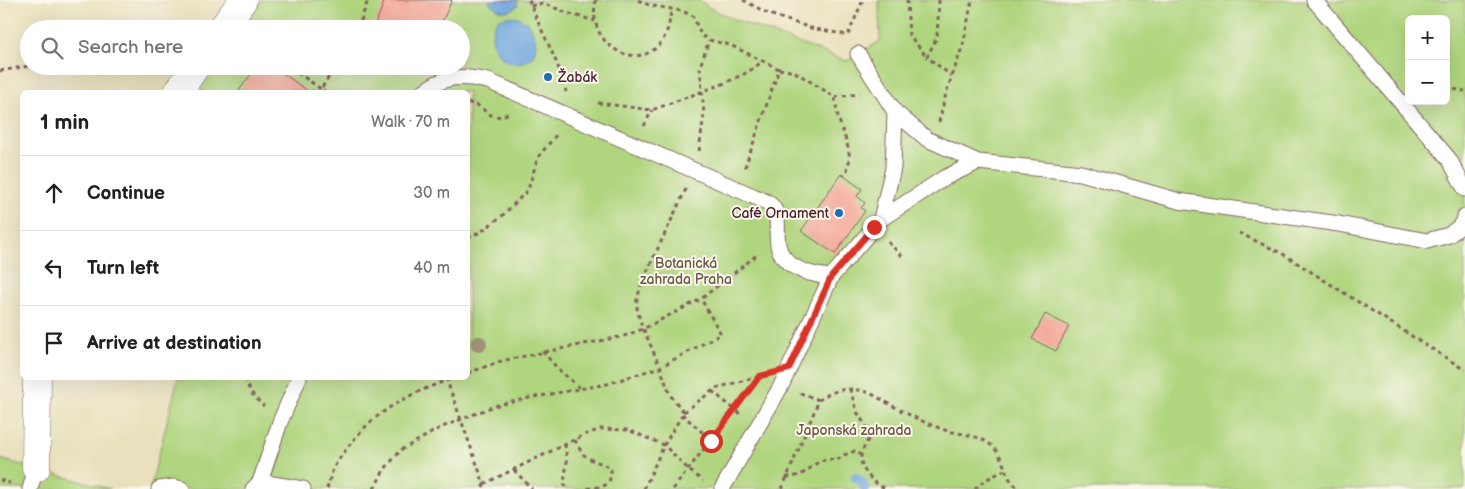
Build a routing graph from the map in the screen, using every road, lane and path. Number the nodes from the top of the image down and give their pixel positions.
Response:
1 (243, 0) edge
2 (368, 0) edge
3 (529, 0) edge
4 (596, 0) edge
5 (638, 0) edge
6 (743, 0) edge
7 (863, 0) edge
8 (907, 0) edge
9 (939, 0) edge
10 (972, 0) edge
11 (1314, 0) edge
12 (531, 6) junction
13 (671, 8) junction
14 (229, 20) edge
15 (361, 20) edge
16 (595, 21) junction
17 (709, 40) junction
18 (858, 54) dead end
19 (927, 58) junction
20 (763, 61) junction
21 (20, 68) edge
22 (779, 69) junction
23 (0, 71) edge
24 (190, 75) edge
25 (302, 75) edge
26 (330, 75) edge
27 (952, 76) junction
28 (321, 89) joint
29 (1450, 89) edge
30 (179, 90) edge
31 (426, 90) edge
32 (1465, 91) edge
33 (702, 92) junction
34 (896, 112) junction
35 (572, 117) junction
36 (935, 143) junction
37 (978, 162) junction
38 (695, 171) junction
39 (844, 176) dead end
40 (738, 189) junction
41 (1465, 189) edge
42 (1465, 218) edge
43 (881, 219) junction
44 (1230, 228) dead end
45 (470, 237) edge
46 (778, 246) junction
47 (831, 277) junction
48 (701, 299) junction
49 (643, 329) junction
50 (543, 351) junction
51 (660, 368) junction
52 (789, 369) junction
53 (1465, 370) edge
54 (470, 372) edge
55 (760, 376) junction
56 (37, 380) edge
57 (246, 380) edge
58 (298, 380) edge
59 (444, 380) edge
60 (446, 380) edge
61 (582, 389) junction
62 (850, 389) junction
63 (712, 391) junction
64 (798, 392) dead end
65 (819, 400) junction
66 (734, 410) junction
67 (683, 413) junction
68 (460, 419) junction
69 (280, 422) junction
70 (759, 425) junction
71 (575, 440) junction
72 (711, 441) junction
73 (565, 444) junction
74 (664, 444) junction
75 (861, 455) junction
76 (738, 460) junction
77 (514, 470) junction
78 (689, 470) junction
79 (1005, 470) junction
80 (786, 477) junction
81 (33, 478) edge
82 (484, 484) junction
83 (707, 484) dead end
84 (257, 486) edge
85 (607, 488) edge
86 (159, 489) edge
87 (182, 489) edge
88 (303, 489) edge
89 (327, 489) edge
90 (374, 489) edge
91 (482, 489) edge
92 (532, 489) edge
93 (568, 489) edge
94 (585, 489) edge
95 (644, 489) edge
96 (673, 489) edge
97 (722, 489) edge
98 (782, 489) edge
99 (886, 489) edge
100 (975, 489) edge
101 (1020, 489) edge

1 - 14 street
2 - 15 path
3 - 12 path
4 - 16 path
5 - 13 path
6 - 7 path
8 - 19 path
9 - 19 path
10 - 27 path
11 - 41 lane
12 - 16 path
12 - 35 path
13 - 16 path
13 - 17 path
17 - 20 path
17 - 33 path
18 - 34 lane
19 - 27 path
20 - 22 path
20 - 33 path
21 - 23 path
22 - 39 path
22 - 40 path
24 - 30 street
25 - 28 path
26 - 28 path
27 - 36 path
29 - 32 path
31 - 35 lane
33 - 35 path
33 - 38 path
34 - 36 lane
34 - 43 lane
35 - 38 lane
35 - 45 path
36 - 37 lane
37 - 42 lane
37 - 43 lane
38 - 40 lane
38 - 49 path
40 - 46 lane
43 - 47 lane
44 - 53 path
46 - 47 lane
46 - 48 path
47 - 52 lane
48 - 49 path
48 - 51 path
49 - 50 path
49 - 51 path
50 - 54 path
50 - 61 path
51 - 61 path
51 - 67 path
52 - 55 path
52 - 70 lane
55 - 63 path
55 - 66 path
56 - 81 street
57 - 69 path
58 - 69 lane
59 - 89 path
60 - 68 path
61 - 68 path
62 - 65 path
62 - 75 path
62 - 79 path
63 - 66 path
63 - 67 path
64 - 65 path
65 - 80 path
66 - 70 path
66 - 72 path
67 - 72 path
67 - 74 path
68 - 82 path
68 - 90 path
69 - 84 lane
70 - 76 lane
71 - 73 path
71 - 74 path
71 - 85 path
72 - 76 path
72 - 78 path
73 - 77 path
73 - 93 path
74 - 78 path
74 - 95 path
75 - 80 path
75 - 99 path
76 - 97 lane
77 - 82 path
77 - 92 path
78 - 83 path
78 - 96 path
79 - 100 path
79 - 101 path
80 - 98 path
82 - 91 path
84 - 88 lane
85 - 94 path
86 - 87 lane

